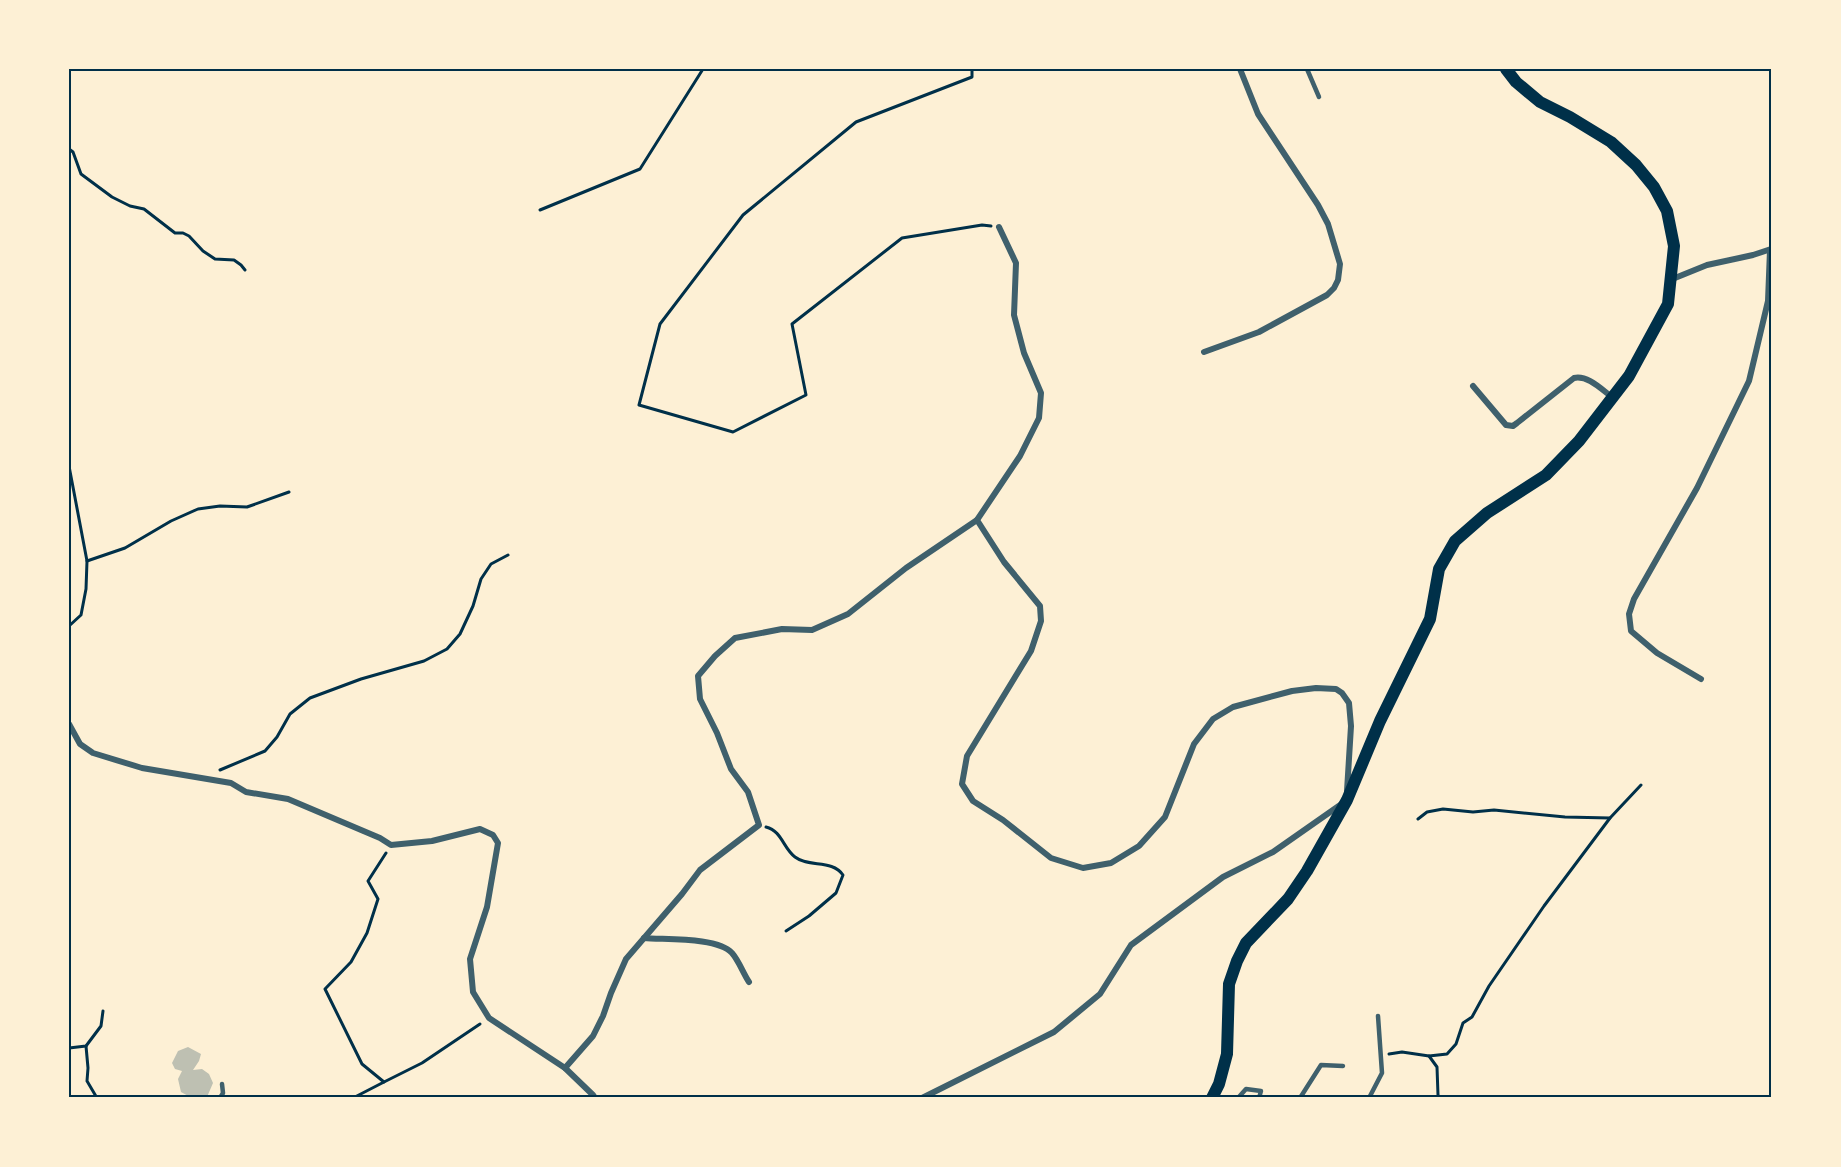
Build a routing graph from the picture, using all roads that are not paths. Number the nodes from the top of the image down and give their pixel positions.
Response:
1 (1240, 69) edge
2 (1307, 69) edge
3 (1506, 69) edge
4 (1319, 97) dead end
5 (999, 227) road end
6 (1771, 249) edge
7 (1670, 280) junction
8 (1204, 352) dead end
9 (1473, 386) dead end
10 (1613, 398) junction
11 (977, 520) junction
12 (1701, 679) dead end
13 (69, 724) edge
14 (1347, 800) junction
15 (644, 938) junction
16 (749, 982) dead end
17 (1378, 1016) dead end
18 (1343, 1066) dead end
19 (565, 1068) junction
20 (222, 1084) dead end
21 (220, 1098) edge
22 (595, 1098) edge
23 (922, 1098) edge
24 (1212, 1098) edge
25 (1238, 1098) edge
26 (1259, 1098) edge
27 (1300, 1098) edge
28 (1369, 1098) edge

1 - 8 street
2 - 4 lane
3 - 7 main road
5 - 11 street
6 - 7 street
6 - 12 street
7 - 10 main road
9 - 10 street
10 - 14 main road
11 - 14 street
11 - 15 street
13 - 19 street
14 - 23 street
14 - 24 main road
15 - 16 street
15 - 19 street
17 - 28 lane
18 - 27 lane
19 - 22 street
20 - 21 lane
25 - 26 lane

